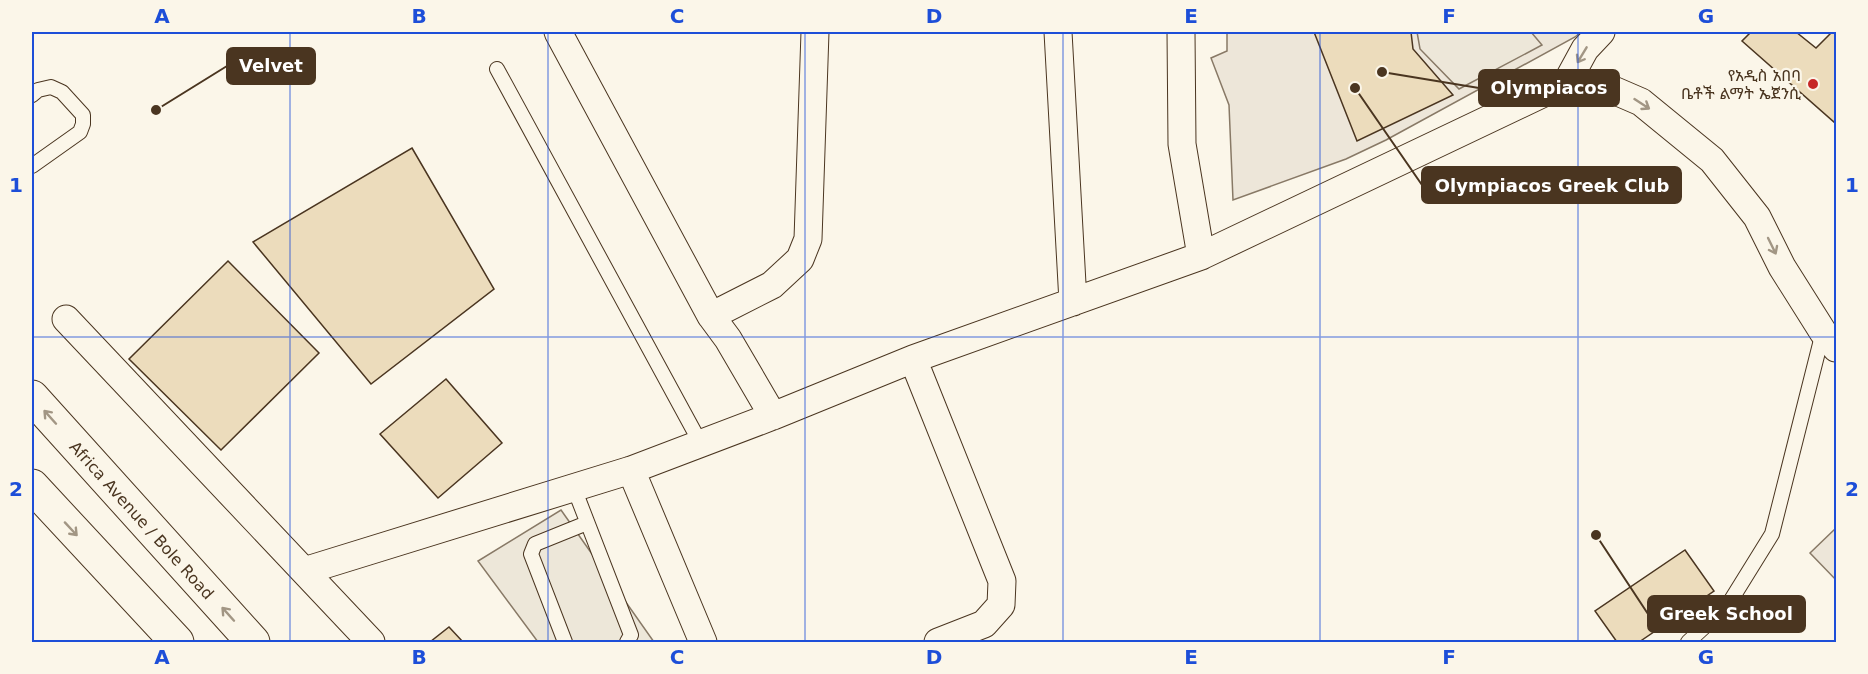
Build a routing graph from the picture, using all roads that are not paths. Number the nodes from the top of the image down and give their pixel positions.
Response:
1 (558, 32) edge
2 (815, 32) edge
3 (1058, 32) edge
4 (1181, 32) edge
5 (1601, 32) edge
6 (497, 69) dead end
7 (1567, 82) junction
8 (32, 95) edge
9 (32, 166) edge
10 (1201, 256) junction
11 (1073, 302) junction
12 (711, 316) junction
13 (66, 319) dead end
14 (1830, 340) edge
15 (913, 359) junction
16 (32, 397) edge
17 (773, 416) junction
18 (701, 444) junction
19 (631, 470) junction
20 (32, 486) edge
21 (574, 488) junction
22 (587, 523) junction
23 (304, 571) junction
24 (177, 642) edge
25 (254, 642) edge
26 (371, 642) edge
27 (565, 642) edge
28 (627, 642) edge
29 (703, 642) edge
30 (938, 642) edge
31 (1688, 642) edge

1 - 12 street
2 - 12 street
3 - 11 street
4 - 10 street
5 -> 7 street
6 - 18 lane
7 - 10 street
7 -> 14 street
8 - 9 lane
10 - 11 street
11 - 15 street
12 - 17 street
13 - 23 street
14 - 31 lane
15 - 17 street
15 - 30 street
25 -> 16 main road, Africa Avenue / Bole Road
17 - 18 street
18 - 19 street
19 - 21 street
19 - 29 street
20 -> 24 main road
21 - 22 lane
21 - 23 street
22 - 27 lane
22 - 28 lane
23 - 26 street

